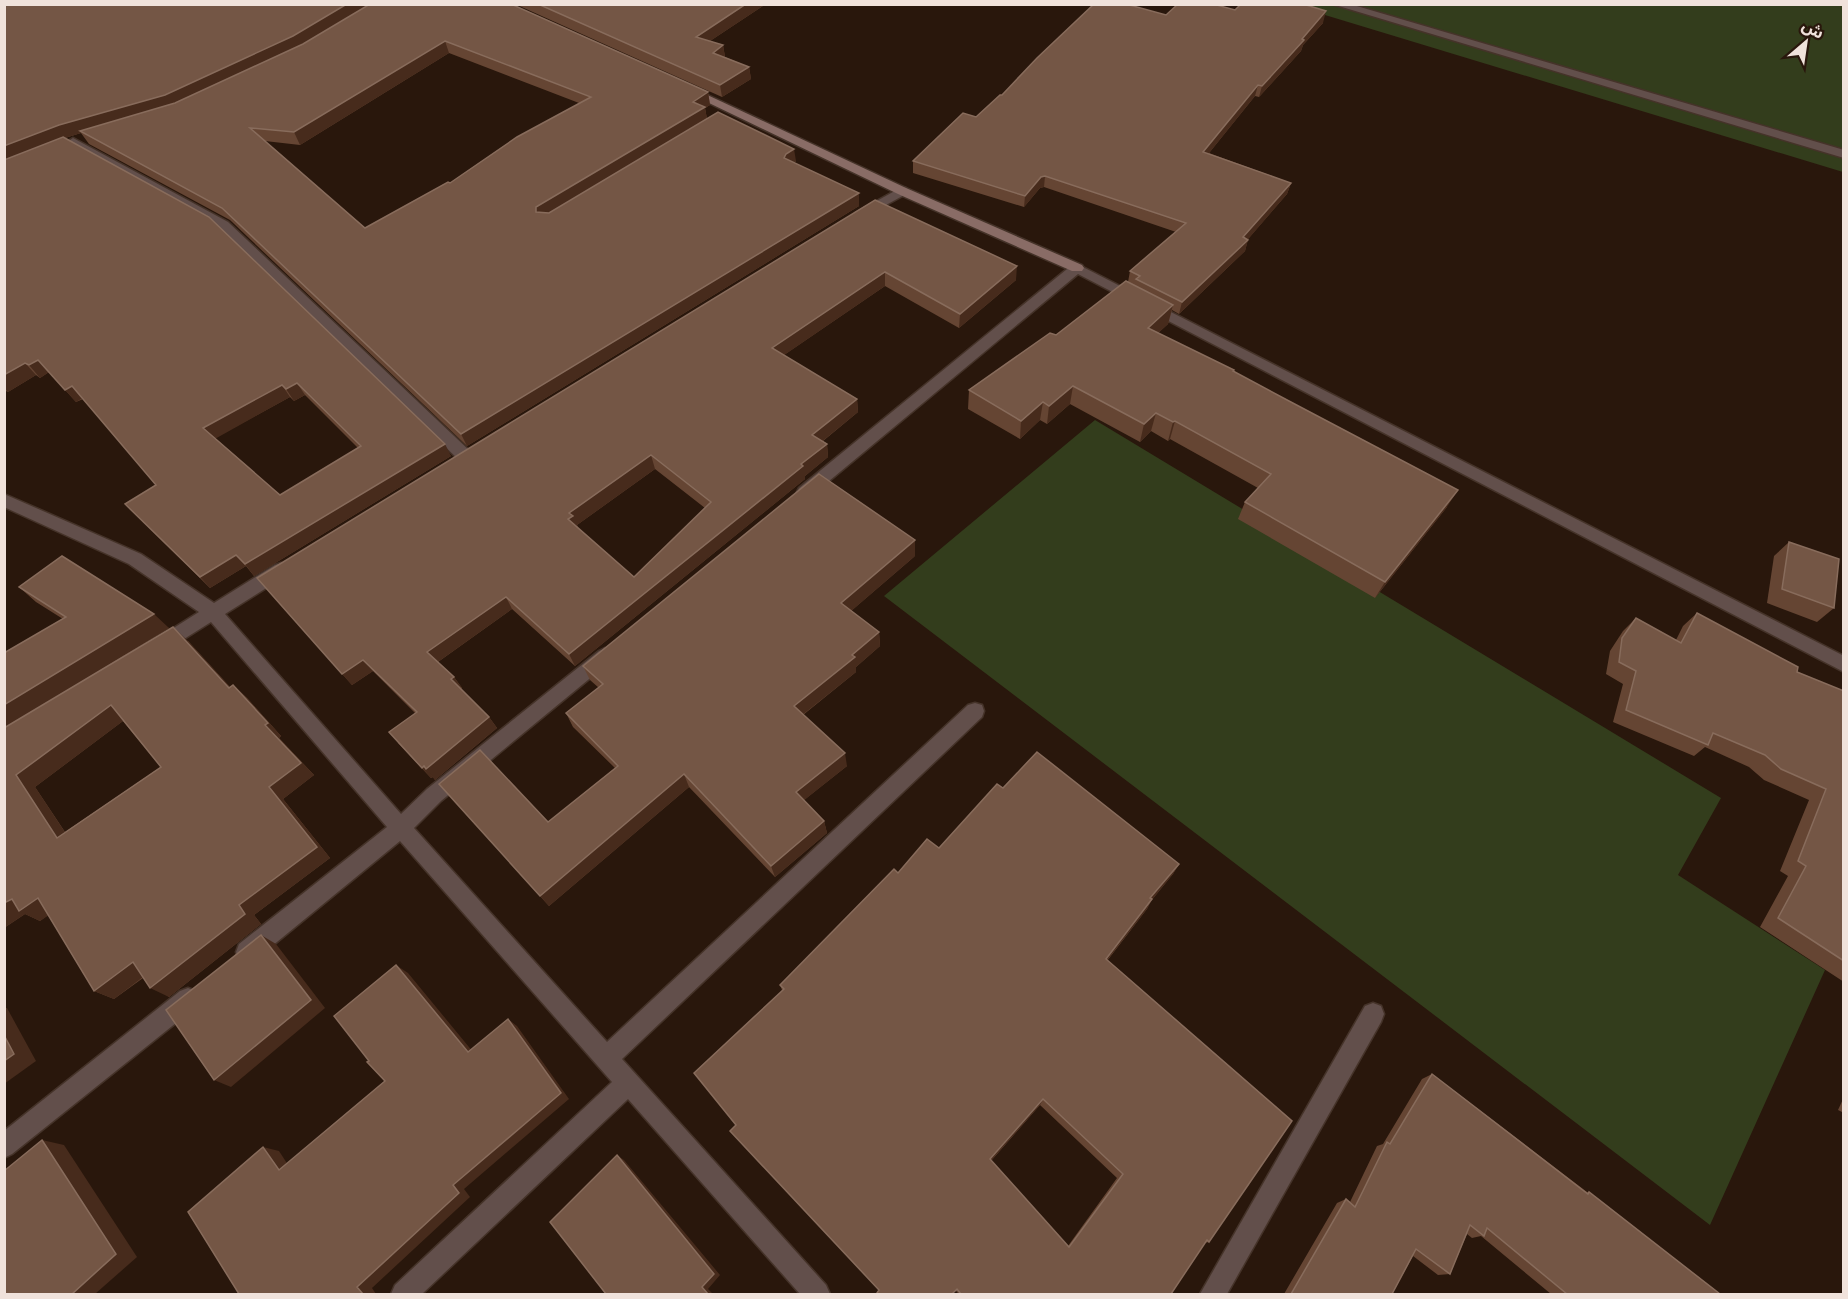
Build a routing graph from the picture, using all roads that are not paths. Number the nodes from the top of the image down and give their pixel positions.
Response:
1 (1336, 4) edge
2 (670, 81) edge
3 (94, 136) edge
4 (1844, 153) edge
5 (902, 191) junction
6 (850, 219) edge
7 (1077, 268) junction
8 (466, 457) edge
9 (4, 500) edge
10 (791, 504) edge
11 (292, 563) edge
12 (213, 612) junction
13 (617, 646) edge
14 (144, 655) edge
15 (1844, 665) edge
16 (975, 711) dead end
17 (400, 828) junction
18 (235, 961) edge
19 (207, 983) edge
20 (1373, 1014) dead end
21 (607, 1057) junction
22 (629, 1082) junction
23 (4, 1146) edge
24 (404, 1294) edge
25 (818, 1294) edge
26 (1213, 1294) edge

1 - 4 street
2 - 5 street
3 - 8 street
5 - 6 street
5 - 7 street
7 - 10 street
7 - 15 street
9 - 12 street
11 - 12 street
12 - 14 street
12 - 17 street
13 - 17 street
16 - 21 street
17 - 18 street
17 - 21 street
19 - 23 street
20 - 26 street
21 - 22 street
22 - 24 street
22 - 25 street

